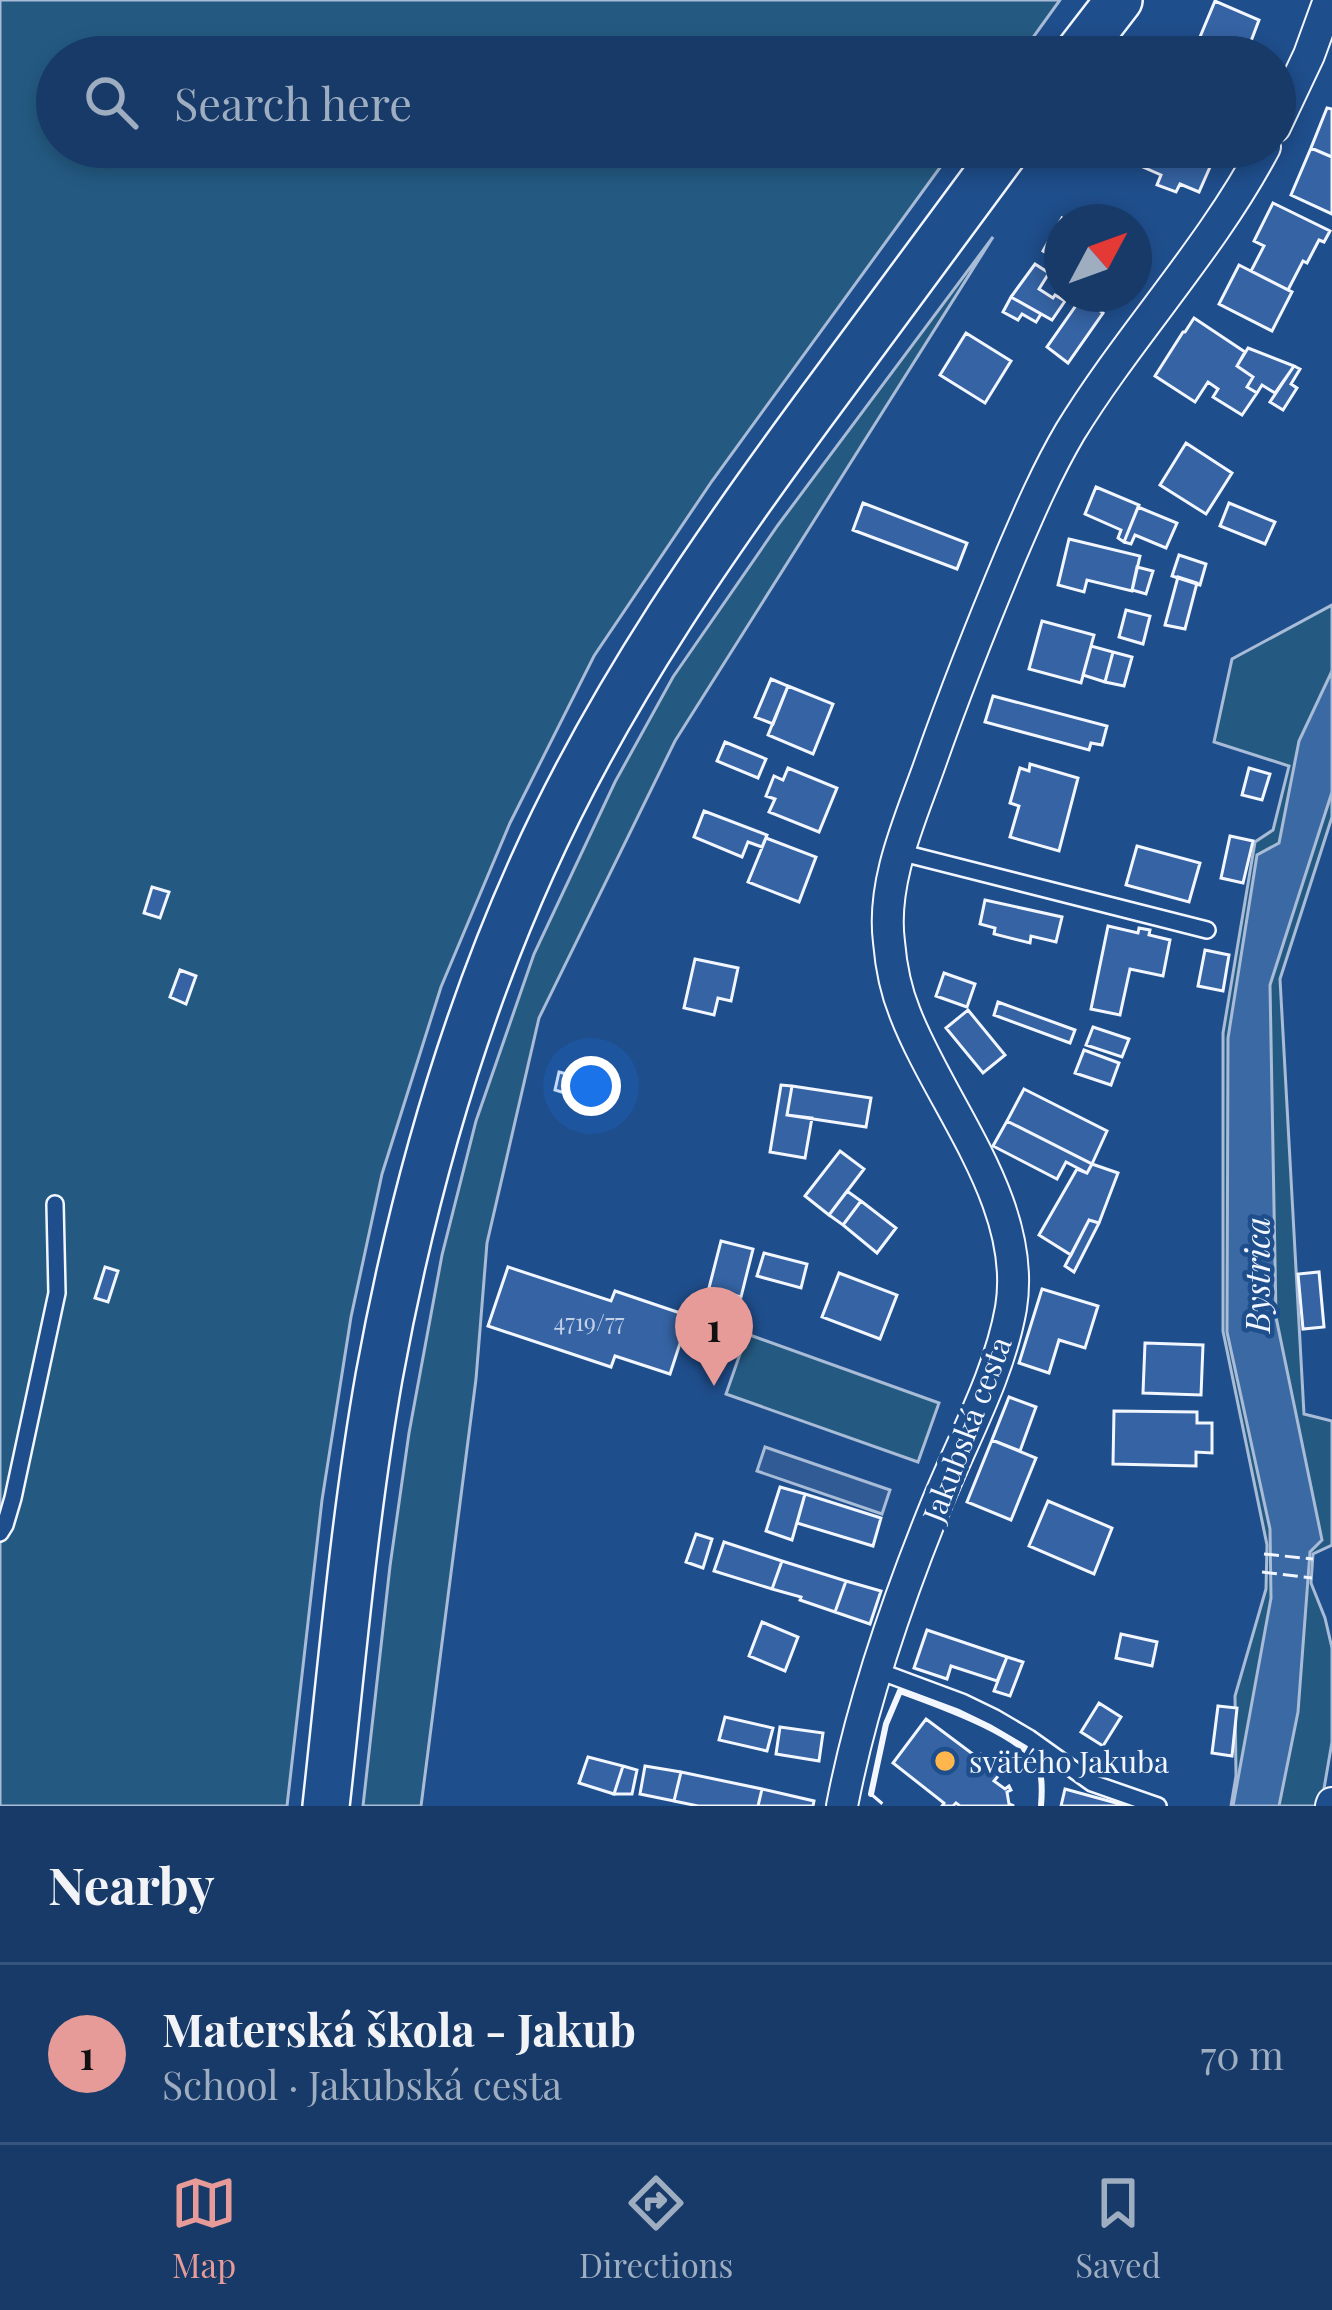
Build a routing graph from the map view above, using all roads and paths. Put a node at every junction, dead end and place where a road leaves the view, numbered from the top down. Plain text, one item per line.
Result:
1 (1119, 0) edge
2 (1329, 0) edge
3 (1091, 36) edge
4 (1296, 83) edge
5 (992, 168) edge
6 (1253, 168) edge
7 (899, 852) junction
8 (1207, 930) dead end
9 (55, 1204) dead end
10 (0, 1533) edge
11 (876, 1670) junction
12 (326, 1806) edge
13 (842, 1806) edge
14 (1158, 1806) edge

1 - 3 main road
2 - 4 street
5 - 12 main road
6 - 7 street, Jakubská cesta
7 - 8 lane
7 - 11 street, Jakubská cesta
9 - 10 lane
11 - 13 street, Jakubská cesta
11 - 14 lane

